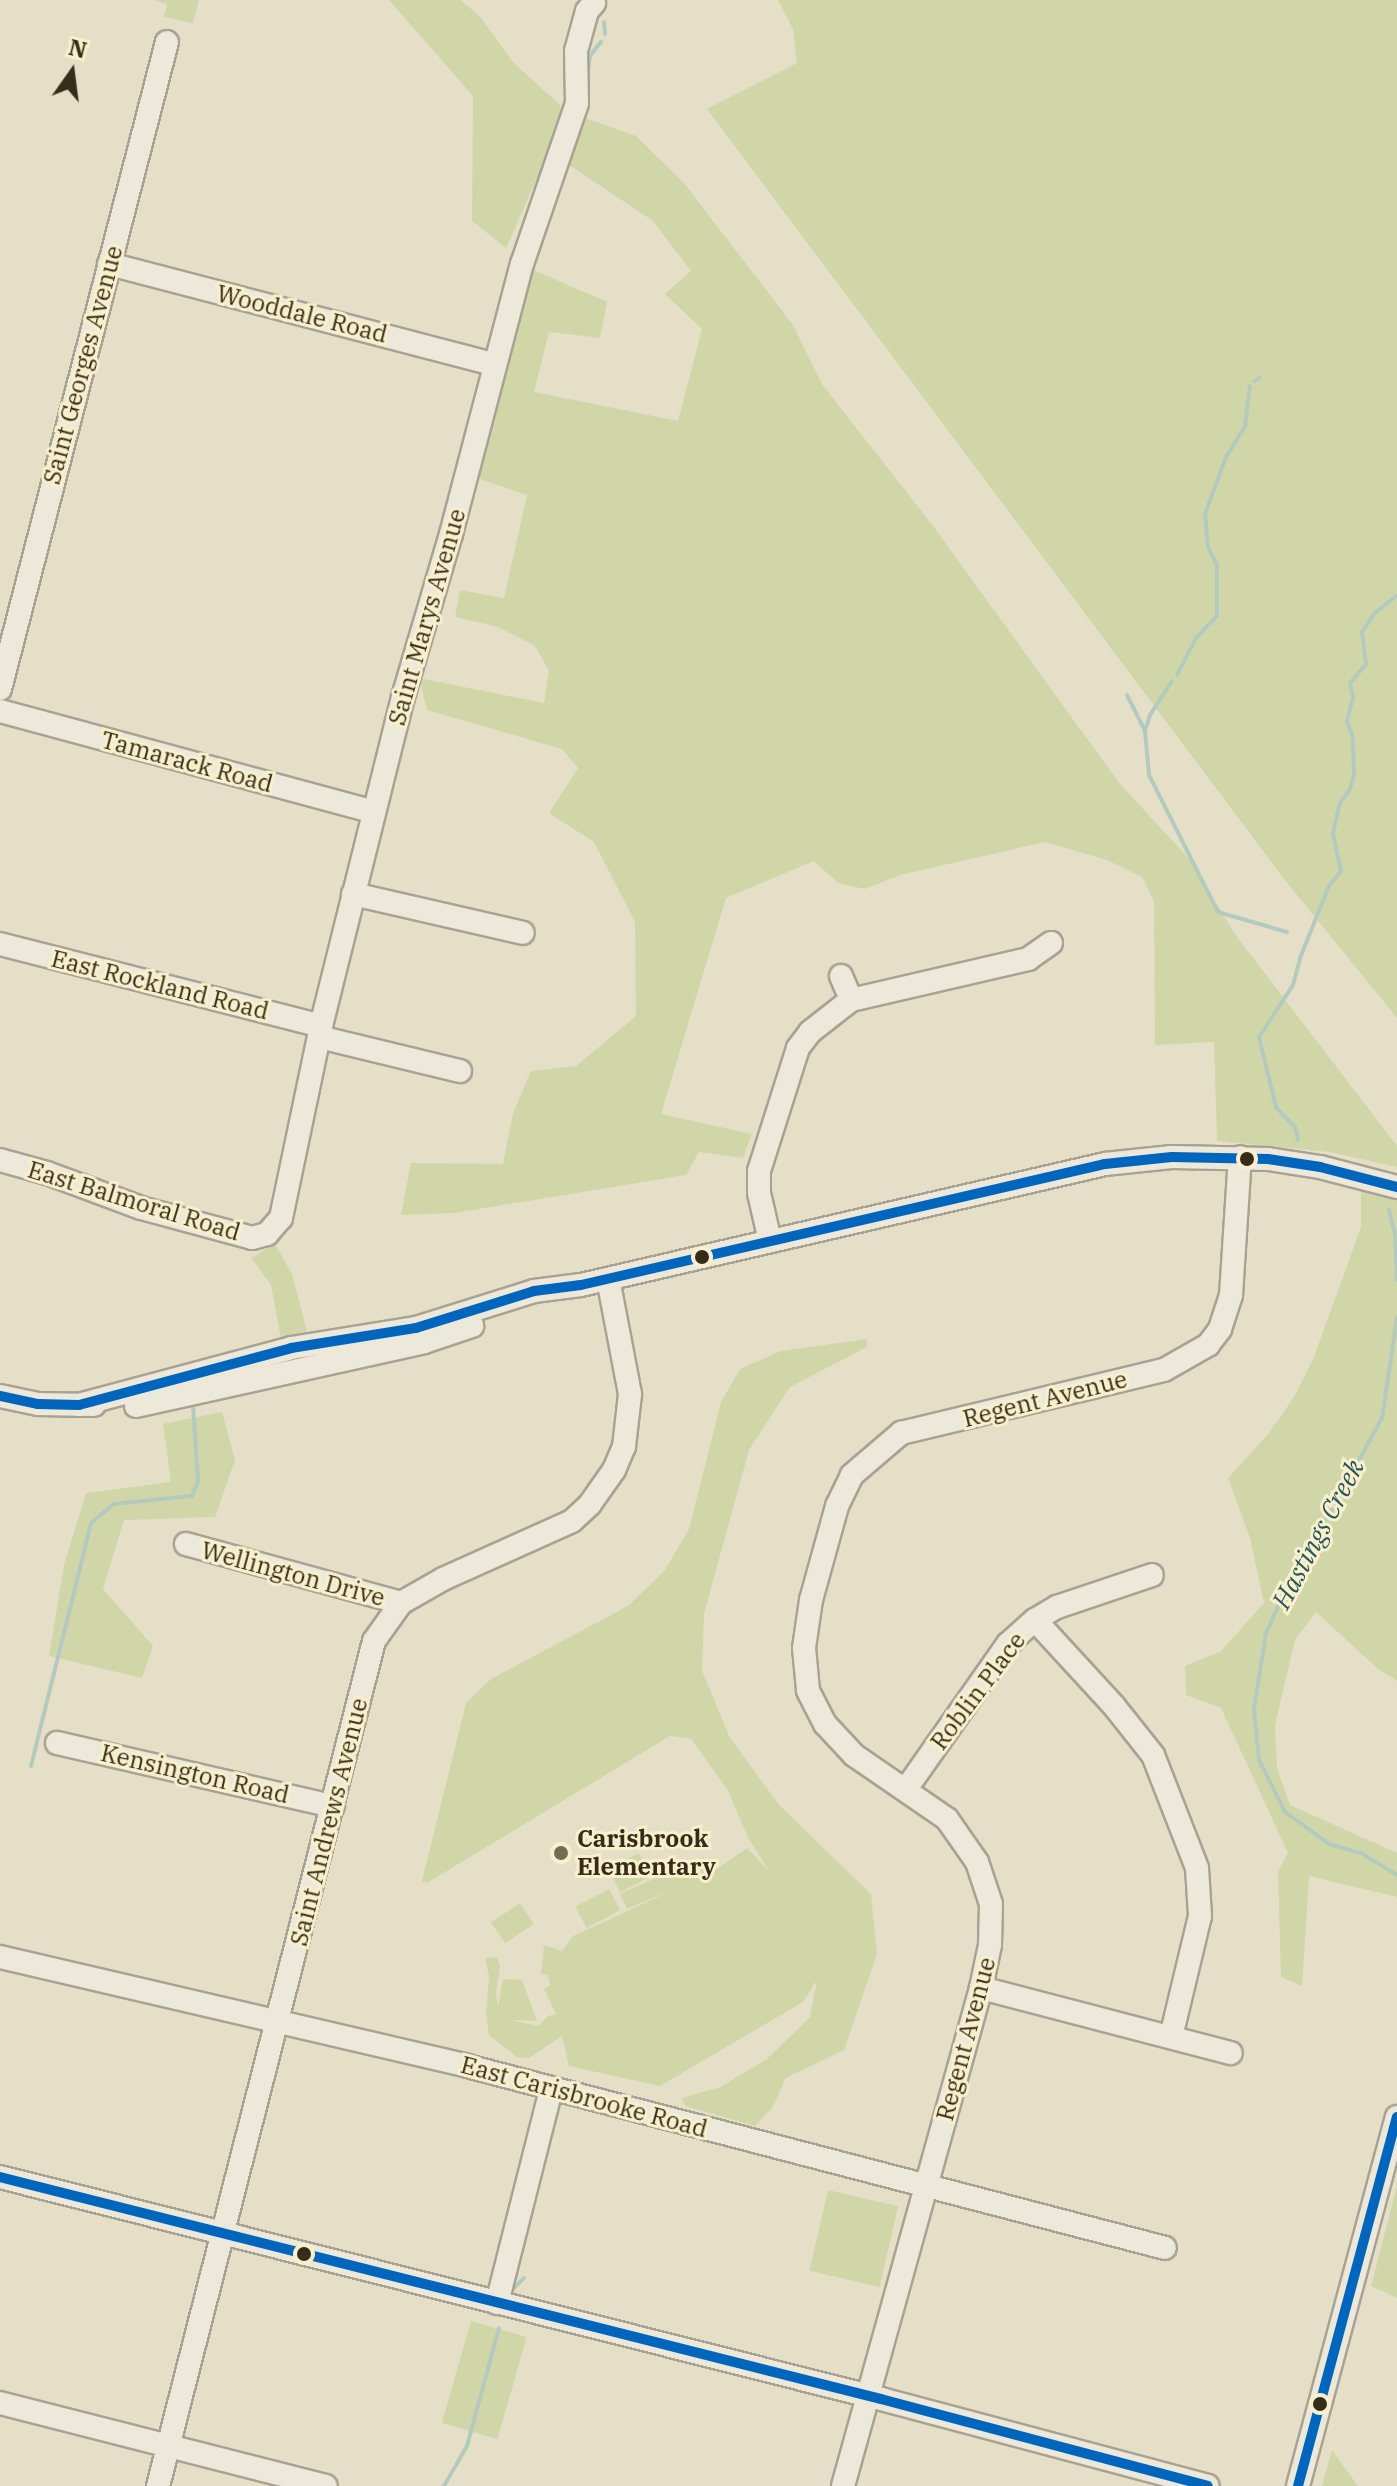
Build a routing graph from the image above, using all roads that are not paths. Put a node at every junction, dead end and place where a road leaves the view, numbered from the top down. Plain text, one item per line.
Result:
1 (594, 3) dead end
2 (167, 42) dead end
3 (109, 264) junction
4 (494, 364) junction
5 (0, 689) edge
6 (0, 711) edge
7 (374, 812) junction
8 (353, 894) junction
9 (523, 933) dead end
10 (1051, 943) dead end
11 (0, 944) edge
12 (841, 976) dead end
13 (851, 1000) junction
14 (320, 1032) junction
15 (460, 1071) dead end
16 (1240, 1157) junction
17 (0, 1160) edge
18 (1397, 1187) edge
19 (267, 1234) joint
20 (770, 1241) junction
21 (608, 1279) junction
22 (0, 1396) edge
23 (186, 1544) dead end
24 (1152, 1575) dead end
25 (401, 1603) junction
26 (1035, 1620) junction
27 (57, 1743) dead end
28 (906, 1789) junction
29 (333, 1806) junction
30 (0, 1957) edge
31 (981, 1988) junction
32 (279, 2022) junction
33 (1171, 2037) junction
34 (1231, 2053) dead end
35 (551, 2089) junction
36 (1397, 2117) edge
37 (0, 2177) edge
38 (926, 2186) junction
39 (224, 2232) junction
40 (1165, 2248) dead end
41 (497, 2303) junction
42 (869, 2396) junction
43 (0, 2403) edge
44 (168, 2446) junction
45 (158, 2486) edge
46 (326, 2486) edge
47 (843, 2486) edge
48 (1208, 2486) edge
49 (1298, 2486) edge

1 - 4 street, Saint Marys Avenue
2 - 3 street, Saint Georges Avenue
3 - 4 street, Wooddale Road
3 - 5 street, Saint Georges Avenue
4 - 7 street, Saint Marys Avenue
6 - 7 street, Tamarack Road
7 - 8 street, Saint Marys Avenue
8 - 9 street
8 - 14 street, Saint Marys Avenue
10 - 13 street
11 - 14 street, East Rockland Road
12 - 13 street
13 - 20 street
14 - 15 street, East Rockland Road
14 - 19 street, Saint Marys Avenue
16 - 18 street
16 - 20 street
16 - 28 street, Regent Avenue
17 - 19 street, East Balmoral Road
20 - 21 street
21 - 22 street
21 - 25 street, Saint Andrews Avenue
23 - 25 street, Wellington Drive
24 - 26 street, Roblin Place
25 - 29 street, Saint Andrews Avenue
26 - 28 street, Roblin Place
26 - 33 street
27 - 29 street, Kensington Road
28 - 31 street, Regent Avenue
29 - 32 street, Saint Andrews Avenue
30 - 32 street, East Carisbrooke Road
31 - 33 street
31 - 38 street, Regent Avenue
32 - 35 street, East Carisbrooke Road
32 - 39 street, Saint Andrews Avenue
33 - 34 street
35 - 38 street, East Carisbrooke Road
35 - 41 street
36 - 49 street
37 - 39 street
38 - 40 street, East Carisbrooke Road
38 - 42 street, Regent Avenue
39 - 41 street
39 - 44 street, Saint Andrews Avenue
41 - 42 street
42 - 47 street, Regent Avenue
42 - 48 street
43 - 44 street
44 - 45 street, Saint Andrews Avenue
44 - 46 street

